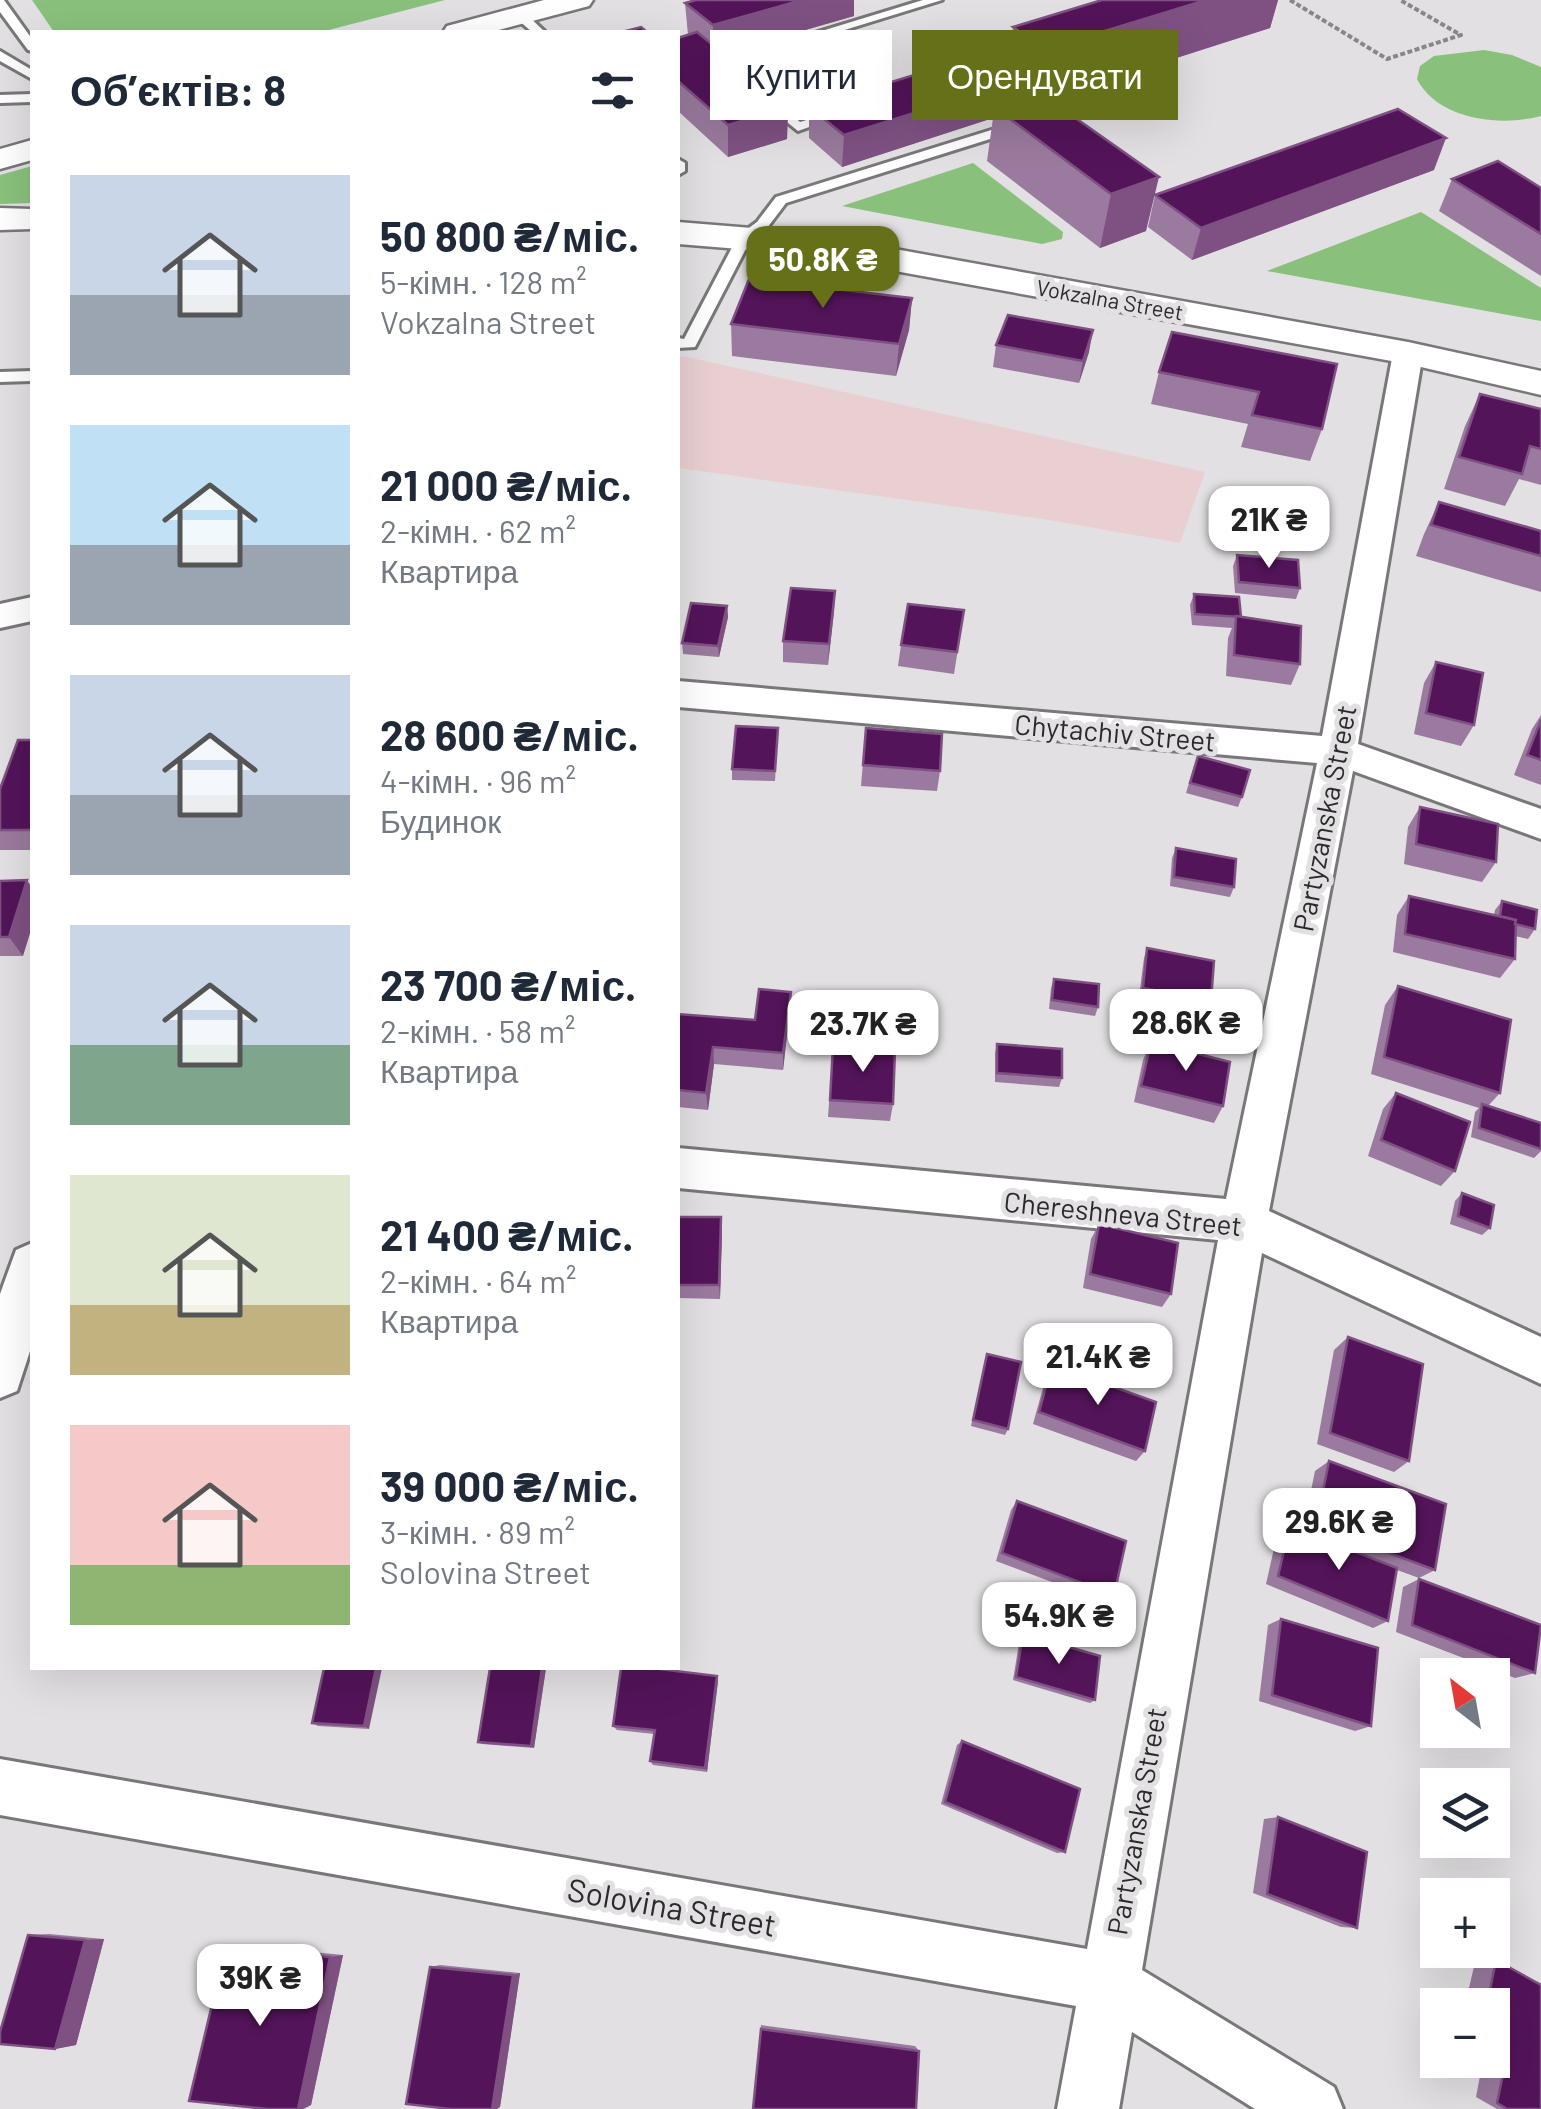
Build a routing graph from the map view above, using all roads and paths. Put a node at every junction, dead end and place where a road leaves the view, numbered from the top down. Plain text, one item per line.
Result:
1 (578, 0) edge
2 (936, 0) edge
3 (1290, 0) edge
4 (1400, 0) edge
5 (0, 3) edge
6 (529, 24) edge
7 (476, 30) edge
8 (834, 30) edge
9 (30, 44) edge
10 (0, 55) edge
11 (30, 74) edge
12 (30, 98) edge
13 (0, 100) edge
14 (790, 120) edge
15 (821, 120) edge
16 (1038, 136) edge
17 (30, 151) edge
18 (0, 160) edge
19 (0, 219) edge
20 (30, 219) edge
21 (680, 233) edge
22 (745, 236) junction
23 (680, 343) edge
24 (1408, 353) junction
25 (30, 376) edge
26 (0, 377) edge
27 (1541, 382) edge
28 (30, 609) edge
29 (0, 616) edge
30 (680, 694) edge
31 (1338, 751) junction
32 (1541, 824) edge
33 (680, 1168) edge
34 (1244, 1222) junction
35 (30, 1272) edge
36 (1541, 1361) edge
37 (0, 1374) edge
38 (0, 1788) edge
39 (1108, 1982) junction
40 (1088, 2109) edge
41 (1312, 2109) edge

1 - 6 street
2 - 8 lane
3 - 4 path
5 - 9 lane
6 - 7 street
10 - 11 lane
12 - 13 lane
14 - 15 lane
16 - 22 lane
17 - 18 street
19 - 20 street
21 - 22 street, Vokzalna Street
22 - 23 lane
22 - 24 street, Vokzalna Street
24 - 27 street, Vokzalna Street
24 - 31 street, Partyzanska Street
25 - 26 lane
28 - 29 street
30 - 31 street, Chytachiv Street
31 - 32 street, Chytachiv Street
31 - 34 street, Partyzanska Street
33 - 34 street, Chereshneva Street
34 - 36 street, Chereshneva Street
34 - 39 street, Partyzanska Street
35 - 37 street
38 - 39 street, Solovina Street
39 - 40 street, Partyzanska Street
39 - 41 street, Solovina Street

